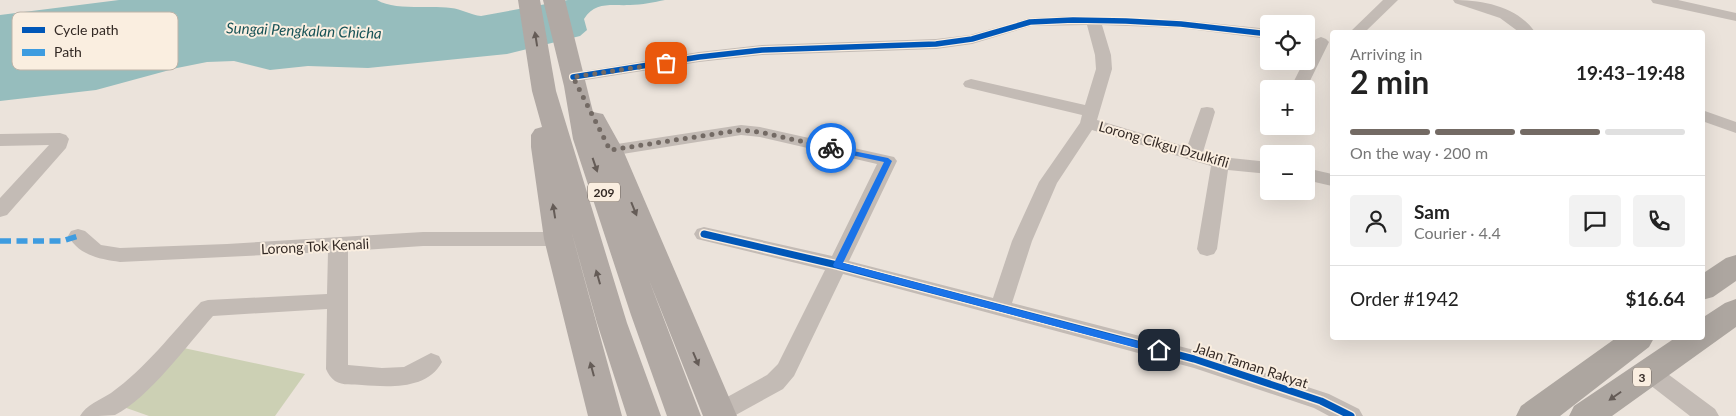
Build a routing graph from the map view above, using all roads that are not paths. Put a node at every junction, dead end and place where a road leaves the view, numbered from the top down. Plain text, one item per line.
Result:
1 (529, 0) edge
2 (554, 0) edge
3 (1391, 0) edge
4 (1460, 0) edge
5 (1658, 0) edge
6 (1736, 17) edge
7 (1093, 20) junction
8 (1359, 30) edge
9 (1525, 30) edge
10 (1260, 33) edge
11 (1320, 42) edge
12 (573, 77) junction
13 (1302, 80) edge
14 (543, 84) junction
15 (971, 84) dead end
16 (1206, 112) dead end
17 (1705, 115) edge
18 (1090, 118) junction
19 (1736, 128) edge
20 (0, 140) edge
21 (610, 150) junction
22 (1193, 154) junction
23 (1220, 163) junction
24 (1260, 167) edge
25 (1315, 176) edge
26 (1330, 180) edge
27 (0, 210) edge
28 (704, 234) dead end
29 (78, 236) dead end
30 (558, 239) junction
31 (338, 245) junction
32 (1207, 249) dead end
33 (837, 265) junction
34 (1736, 266) edge
35 (1705, 288) edge
36 (1705, 290) edge
37 (1736, 296) edge
38 (337, 300) junction
39 (1000, 309) junction
40 (1736, 311) edge
41 (1705, 332) edge
42 (1635, 340) edge
43 (1695, 340) edge
44 (431, 362) dead end
45 (1649, 372) junction
46 (720, 414) edge
47 (87, 416) edge
48 (605, 416) edge
49 (644, 416) edge
50 (684, 416) edge
51 (1351, 416) edge
52 (1533, 416) edge
53 (1586, 416) edge
54 (1707, 416) edge

14 -> 1 main road, 209
2 - 12 main road, 209
3 - 8 street
4 - 9 street
5 - 6 street
7 - 10 street
7 - 12 street
7 - 18 street
11 - 13 street
12 - 21 main road
12 -> 50 main road, 209
30 -> 14 main road
49 -> 14 main road, 209
15 - 18 street, Lorong Cikgu Dzulkifli
16 - 22 street
17 - 19 street
18 - 22 street, Lorong Cikgu Dzulkifli
18 - 39 street
20 - 27 street
21 - 33 street
21 -> 46 main road
22 - 23 street, Lorong Cikgu Dzulkifli
23 - 24 street, Lorong Cikgu Dzulkifli
23 - 32 street
25 - 26 street
28 - 33 street, Jalan Taman Rakyat
29 - 31 street, Lorong Tok Kenali
30 - 31 street, Lorong Tok Kenali
48 -> 30 main road
31 - 38 street
33 - 39 street, Jalan Taman Rakyat
33 - 46 street
34 - 35 highway
36 - 37 highway
38 - 44 street
38 - 47 street
39 - 51 street, Jalan Taman Rakyat
40 - 41 highway
42 - 52 highway
43 - 45 highway, 3
45 -> 53 highway, 3
45 - 54 street

